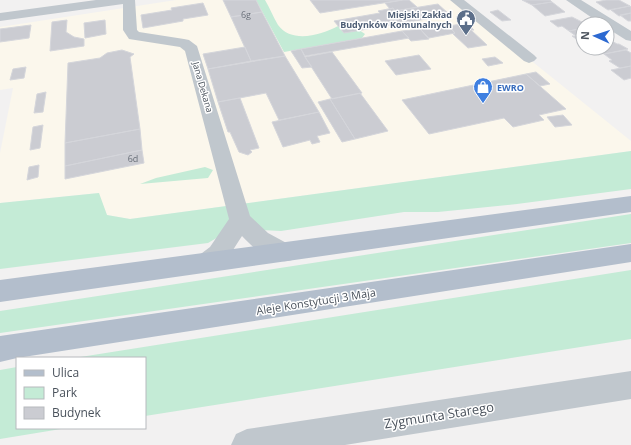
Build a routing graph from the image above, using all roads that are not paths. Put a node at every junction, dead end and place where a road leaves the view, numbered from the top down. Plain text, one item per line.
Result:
1 (124, 0) edge
2 (129, 0) edge
3 (456, 0) edge
4 (572, 0) edge
5 (0, 17) edge
6 (631, 37) edge
7 (529, 58) dead end
8 (631, 204) edge
9 (240, 220) junction
10 (284, 253) junction
11 (631, 253) edge
12 (206, 263) junction
13 (0, 291) edge
14 (0, 349) edge
15 (631, 385) edge
16 (348, 437) edge
17 (247, 445) edge

1 - 5 street
2 - 9 street, Jana Dekana
3 - 7 street
4 - 6 street
8 - 10 main road
9 - 10 street, Jana Dekana
9 - 12 street
10 - 12 main road
11 - 14 main road, Aleje Konstytucji 3 Maja
12 - 13 main road
15 - 16 street, Zygmunta Starego
16 - 17 street, Zygmunta Starego

